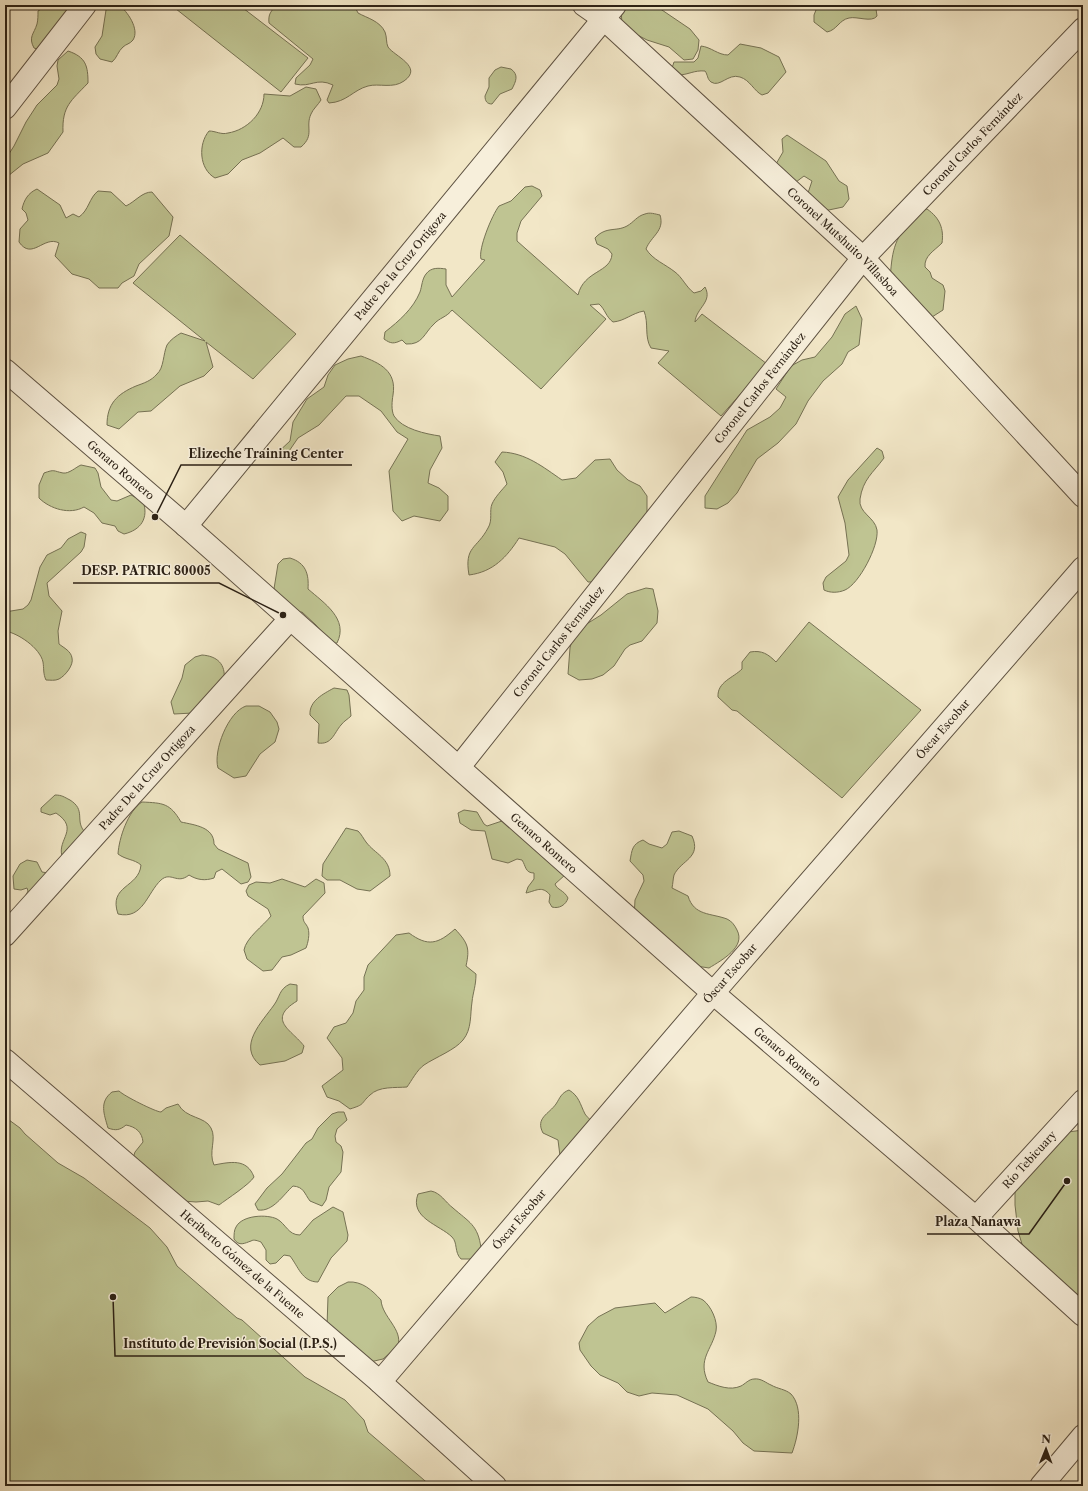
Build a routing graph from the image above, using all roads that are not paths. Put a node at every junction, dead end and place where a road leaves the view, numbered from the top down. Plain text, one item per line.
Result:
1 (85, 5) edge
2 (584, 5) edge
3 (609, 12) edge
4 (1083, 29) edge
5 (5, 108) edge
6 (863, 258) junction
7 (5, 370) edge
8 (1083, 496) edge
9 (186, 526) junction
10 (1083, 568) edge
11 (290, 619) junction
12 (459, 766) junction
13 (5, 935) edge
14 (713, 993) junction
15 (5, 1060) edge
16 (1083, 1101) edge
17 (976, 1218) junction
18 (1083, 1315) edge
19 (380, 1382) junction
20 (1083, 1436) edge
21 (495, 1486) edge
22 (1042, 1486) edge

1 - 5 street
2 - 3 street, Coronel Mutshuito Villasboa
3 - 6 street, Coronel Mutshuito Villasboa
3 - 9 street, Padre De la Cruz Ortigoza
4 - 6 street, Coronel Carlos Fernández
6 - 8 street, Coronel Mutshuito Villasboa
6 - 12 street, Coronel Carlos Fernández
7 - 9 street, Genaro Romero
9 - 11 street, Genaro Romero
10 - 14 street, Óscar Escobar
11 - 12 street, Genaro Romero
11 - 13 street, Padre De la Cruz Ortigoza
12 - 14 street, Genaro Romero
14 - 17 street, Genaro Romero
14 - 19 street, Óscar Escobar
15 - 19 street, Heriberto Gómez de la Fuente
16 - 17 street, Río Tebicuary
17 - 18 street, Genaro Romero
19 - 21 street, Heriberto Gómez de la Fuente
20 - 22 street

